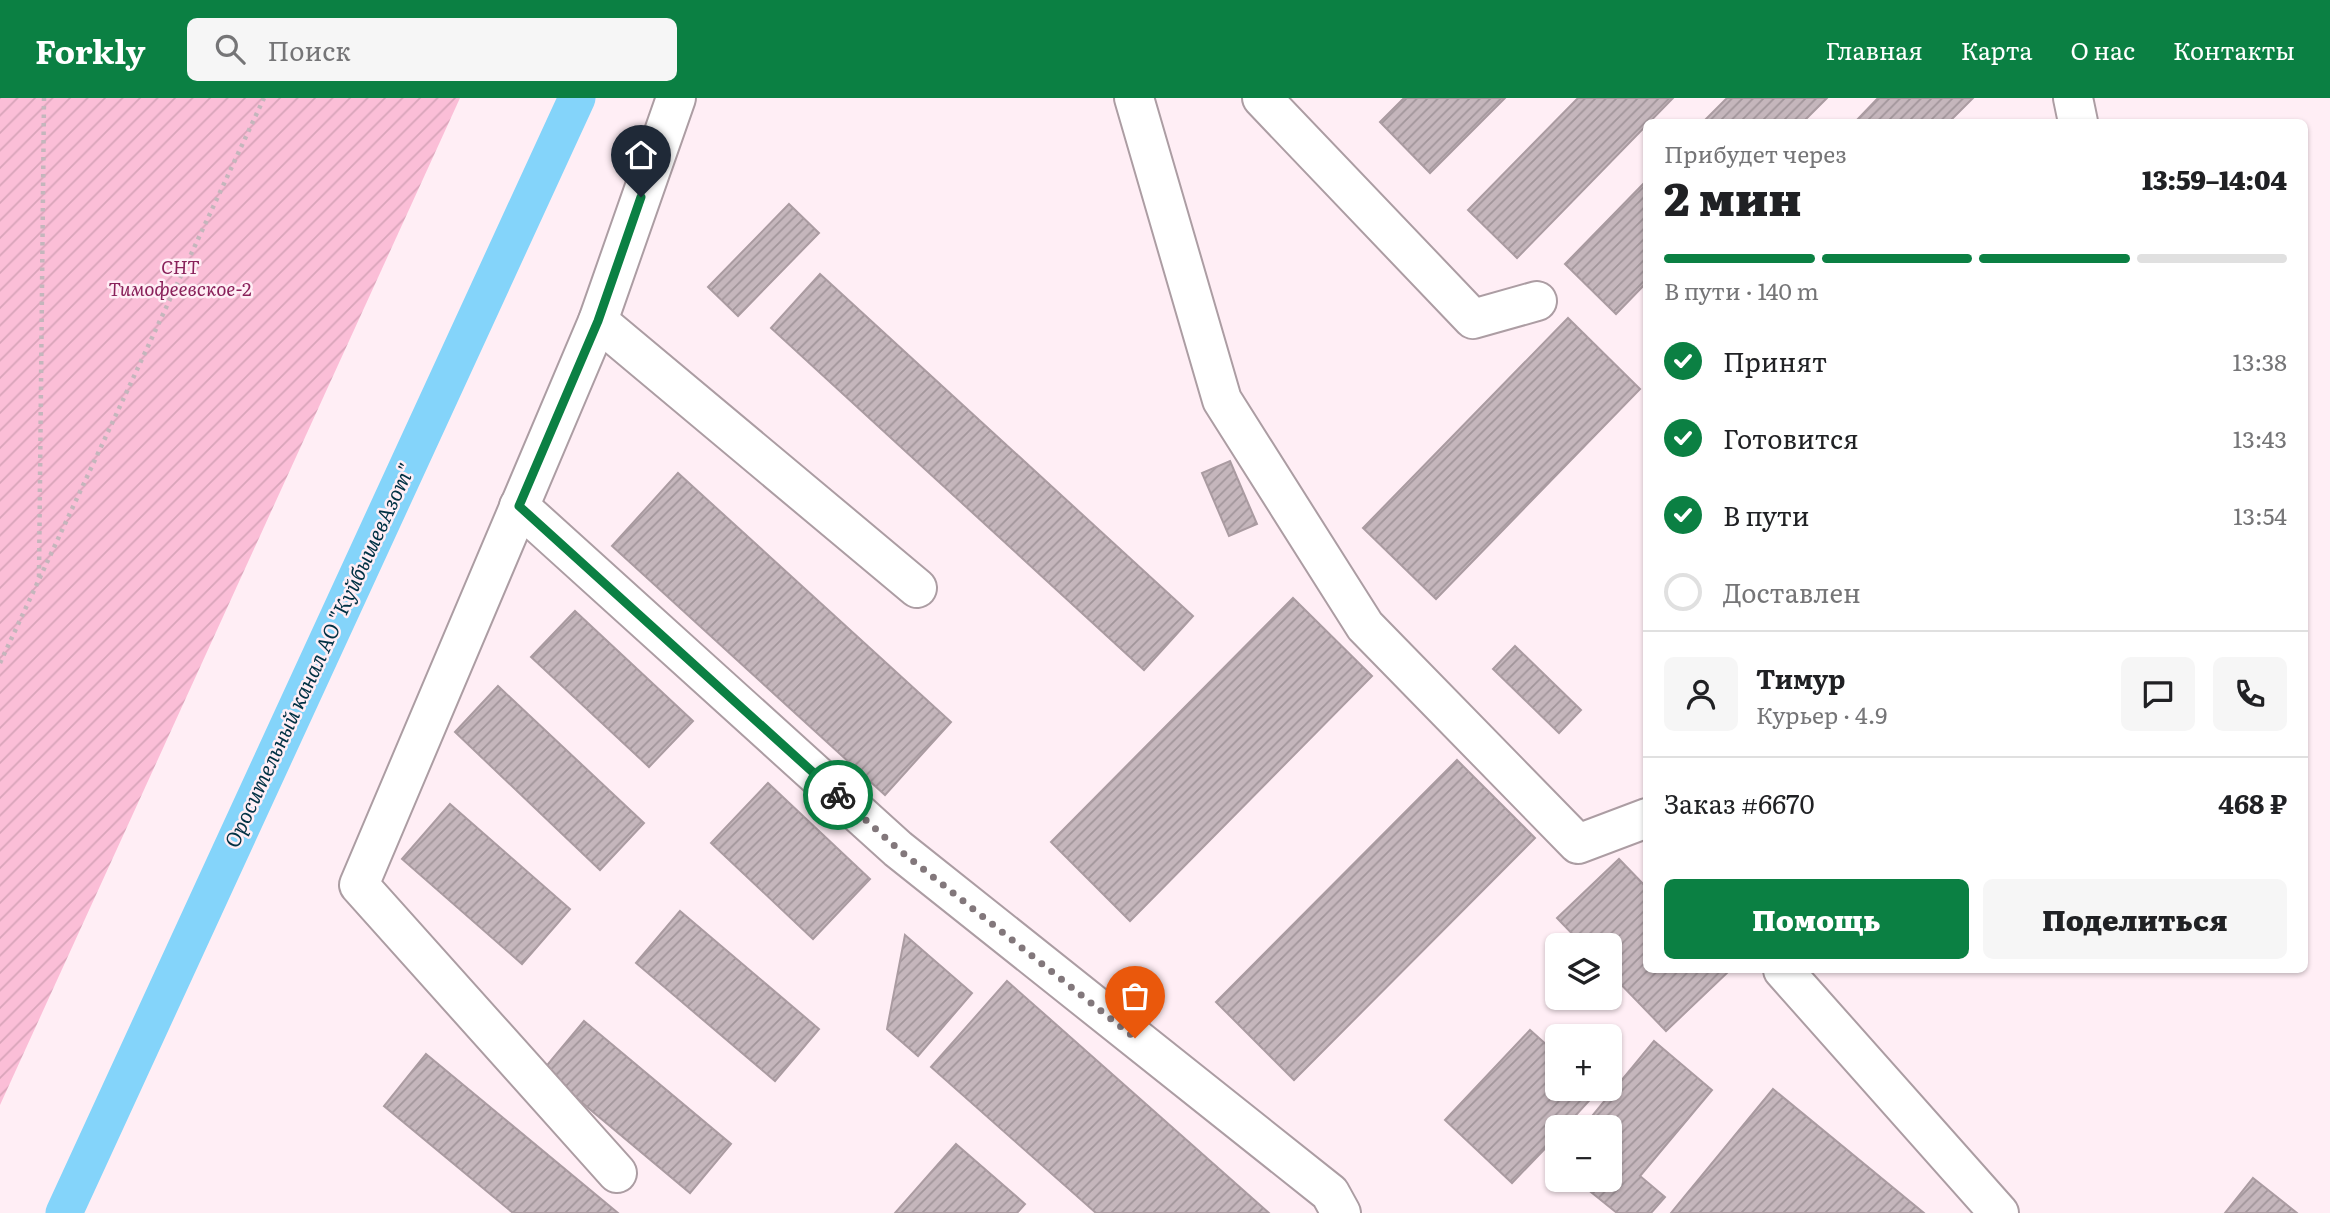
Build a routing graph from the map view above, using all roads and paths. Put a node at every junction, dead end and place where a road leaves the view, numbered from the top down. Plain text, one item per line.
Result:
1 (44, 98) edge
2 (264, 98) edge
3 (676, 98) edge
4 (1134, 98) edge
5 (1262, 98) edge
6 (2073, 98) edge
7 (2077, 119) edge
8 (1537, 301) dead end
9 (598, 321) junction
10 (519, 506) junction
11 (39, 580) junction
12 (917, 588) dead end
13 (0, 663) edge
14 (1643, 820) edge
15 (1786, 973) edge
16 (617, 1173) dead end
17 (1341, 1213) edge
18 (1999, 1213) edge

1 - 11 path
2 - 11 path
3 - 9 lane
4 - 14 lane
5 - 8 lane
6 - 7 lane
9 - 10 lane
9 - 12 lane
10 - 16 lane
10 - 17 lane
11 - 13 path
15 - 18 lane

